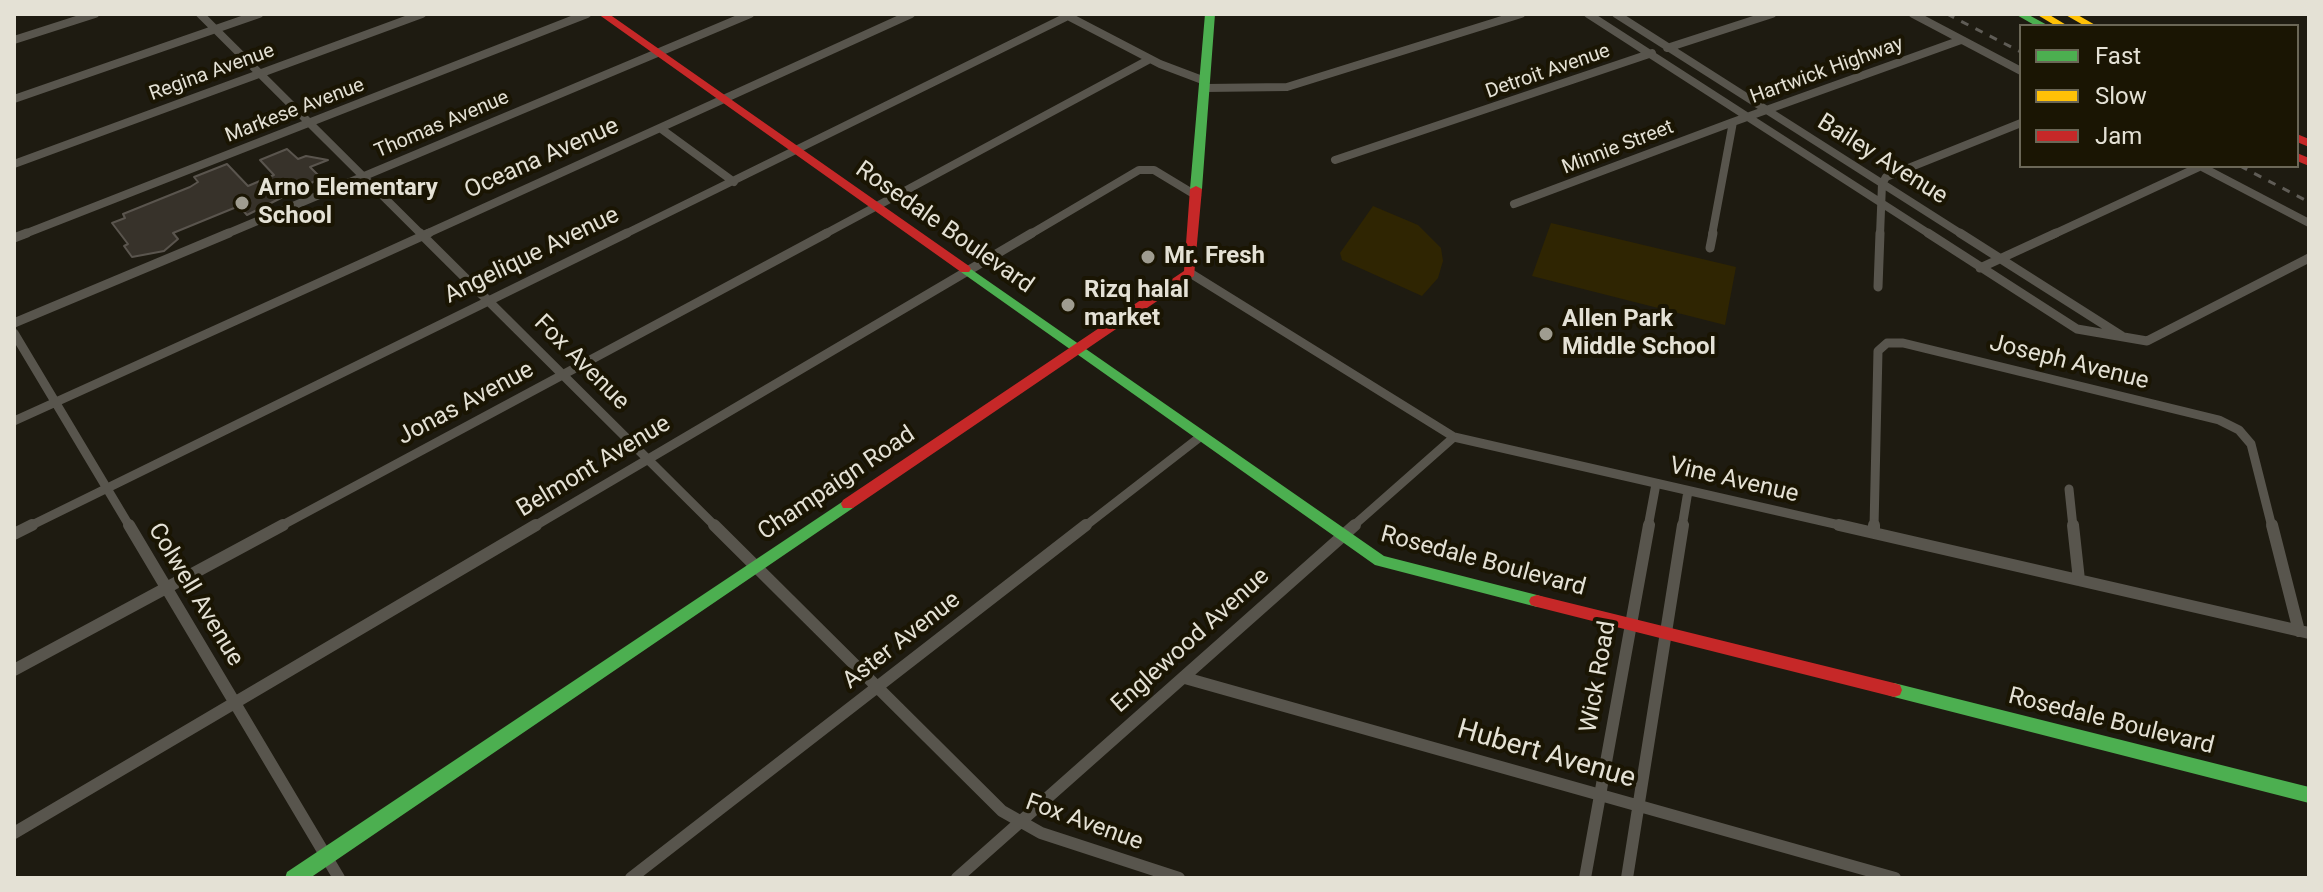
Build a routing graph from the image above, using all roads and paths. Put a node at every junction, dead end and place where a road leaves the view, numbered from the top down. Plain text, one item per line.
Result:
1 (95, 14) edge
2 (200, 14) edge
3 (259, 14) edge
4 (422, 14) edge
5 (587, 14) edge
6 (603, 14) edge
7 (750, 14) edge
8 (911, 14) edge
9 (1210, 14) edge
10 (1521, 14) edge
11 (1588, 14) edge
12 (1616, 14) edge
13 (1772, 14) edge
14 (1913, 14) edge
15 (2020, 14) edge
16 (2041, 14) edge
17 (2069, 14) edge
18 (1066, 15) edge
19 (2040, 24) edge
20 (2059, 24) edge
21 (2088, 24) edge
22 (216, 29) junction
23 (14, 40) edge
24 (1961, 40) junction
25 (1669, 48) junction
26 (658, 52) junction
27 (1650, 54) junction
28 (1150, 59) junction
29 (2019, 70) edge
30 (259, 72) junction
31 (1206, 84) junction
32 (14, 99) edge
33 (724, 99) junction
34 (1769, 111) junction
35 (1748, 117) junction
36 (311, 122) junction
37 (1733, 122) junction
38 (2019, 124) edge
39 (660, 128) junction
40 (796, 151) junction
41 (1335, 160) dead end
42 (14, 164) edge
43 (2196, 168) edge
44 (2204, 168) edge
45 (365, 175) junction
46 (734, 182) junction
47 (1882, 184) junction
48 (1197, 196) junction
49 (1514, 204) dead end
50 (1882, 206) junction
51 (877, 208) junction
52 (2309, 223) edge
53 (424, 234) junction
54 (14, 238) edge
55 (1710, 248) dead end
56 (2000, 258) junction
57 (2309, 258) edge
58 (1980, 268) junction
59 (966, 271) junction
60 (1190, 273) junction
61 (1878, 287) dead end
62 (489, 299) junction
63 (14, 323) edge
64 (14, 333) edge
65 (2127, 339) junction
66 (1075, 348) junction
67 (564, 374) junction
68 (56, 401) junction
69 (14, 421) edge
70 (1200, 437) junction
71 (1454, 437) junction
72 (648, 458) junction
73 (1656, 484) junction
74 (106, 489) junction
75 (2069, 489) dead end
76 (1688, 491) junction
77 (1874, 533) junction
78 (14, 534) edge
79 (1340, 536) junction
80 (757, 566) junction
81 (2079, 580) junction
82 (166, 589) junction
83 (1631, 624) junction
84 (1665, 632) junction
85 (2304, 632) edge
86 (14, 670) edge
87 (1185, 678) junction
88 (878, 688) junction
89 (234, 703) junction
90 (1601, 795) junction
91 (2309, 795) edge
92 (1639, 806) junction
93 (1018, 823) junction
94 (14, 833) edge
95 (326, 856) junction
96 (294, 878) edge
97 (339, 878) edge
98 (631, 878) edge
99 (957, 878) edge
100 (1179, 878) edge
101 (1585, 878) edge
102 (1627, 878) edge
103 (1895, 878) edge

1 - 23 street
2 - 22 street, Fox Avenue
3 - 22 street
4 - 30 street, Regina Avenue
5 - 36 street, Markese Avenue
6 - 26 main road, Rosedale Boulevard
7 - 26 street, Thomas Avenue
8 - 33 street, Oceana Avenue
9 - 31 main road
10 - 31 street
11 - 27 street, Bailey Avenue
12 - 25 street, Bailey Avenue
13 - 25 street, Detroit Avenue
14 - 24 street
15 - 19 main road
16 - 20 main road
17 - 21 main road
18 - 28 street
18 - 40 street, Angelique Avenue
22 - 30 street, Fox Avenue
22 - 32 street
24 - 29 street
24 - 34 street, Hartwick Highway
25 - 27 street, Detroit Avenue
25 - 34 street, Bailey Avenue
26 - 33 main road, Rosedale Boulevard
26 - 45 street, Thomas Avenue
27 - 35 street, Bailey Avenue
27 - 41 street, Detroit Avenue
28 - 31 street
28 - 51 street, Jonas Avenue
30 - 36 street, Fox Avenue
30 - 42 street, Regina Avenue
31 - 48 main road
33 - 39 street, Oceana Avenue
33 - 40 main road, Rosedale Boulevard
34 - 35 street, Hartwick Highway
34 - 47 street, Bailey Avenue
35 - 37 street, Hartwick Highway
35 - 50 street, Bailey Avenue
36 - 45 street, Fox Avenue
36 - 54 street, Markese Avenue
37 - 49 street, Minnie Street
37 - 55 street, Hartwick Highway
38 - 47 street
39 - 46 street
39 - 53 street, Oceana Avenue
40 - 46 street, Angelique Avenue
40 - 51 main road, Rosedale Boulevard
43 - 56 street
44 - 52 street
45 - 53 street, Fox Avenue
45 - 63 street, Thomas Avenue
46 - 62 street, Angelique Avenue
47 - 50 street
47 - 56 street, Bailey Avenue
48 - 59 street, Belmont Avenue
48 - 60 main road
50 - 58 street, Bailey Avenue
50 - 61 street
51 - 59 main road, Rosedale Boulevard
51 - 67 street, Jonas Avenue
53 - 62 street, Fox Avenue
53 - 68 street, Oceana Avenue
56 - 58 street
56 - 65 street, Bailey Avenue
57 - 65 street
58 - 65 street, Bailey Avenue
59 - 66 main road, Rosedale Boulevard
59 - 72 street, Belmont Avenue
60 - 66 main road, Champaign Road
60 - 71 street, Vine Avenue
62 - 67 street, Fox Avenue
62 - 74 street, Angelique Avenue
64 - 68 street, Colwell Avenue
66 - 70 main road, Rosedale Boulevard
66 - 80 main road, Champaign Road
67 - 72 street, Fox Avenue
67 - 82 street, Jonas Avenue
68 - 69 street, Oceana Avenue
68 - 74 street, Colwell Avenue
70 - 79 main road, Rosedale Boulevard
70 - 88 street, Aster Avenue
71 - 73 street, Vine Avenue
71 - 79 street, Englewood Avenue
72 - 80 street, Fox Avenue
72 - 89 street, Belmont Avenue
73 - 76 street, Vine Avenue
73 - 83 street, Wick Road
74 - 78 street, Angelique Avenue
74 - 82 street, Colwell Avenue
75 - 81 street
76 - 77 street, Vine Avenue
76 - 84 street
77 - 81 street, Vine Avenue
77 - 85 street, Joseph Avenue
79 - 83 main road, Rosedale Boulevard
79 - 87 street, Englewood Avenue
80 - 88 street, Fox Avenue
80 - 95 main road, Champaign Road
81 - 85 street, Vine Avenue
82 - 86 street, Jonas Avenue
82 - 89 street, Colwell Avenue
83 - 84 main road, Rosedale Boulevard
83 - 90 street, Wick Road
84 - 91 main road, Rosedale Boulevard
84 - 92 street
87 - 90 street, Hubert Avenue
87 - 93 street, Englewood Avenue
88 - 93 street, Fox Avenue
88 - 98 street, Aster Avenue
89 - 94 street, Belmont Avenue
89 - 95 street, Colwell Avenue
90 - 92 street, Hubert Avenue
90 - 101 street, Wick Road
92 - 102 street
92 - 103 street, Hubert Avenue
93 - 99 street, Englewood Avenue
93 - 100 street, Fox Avenue
95 - 96 main road, Champaign Road
95 - 97 street, Colwell Avenue

